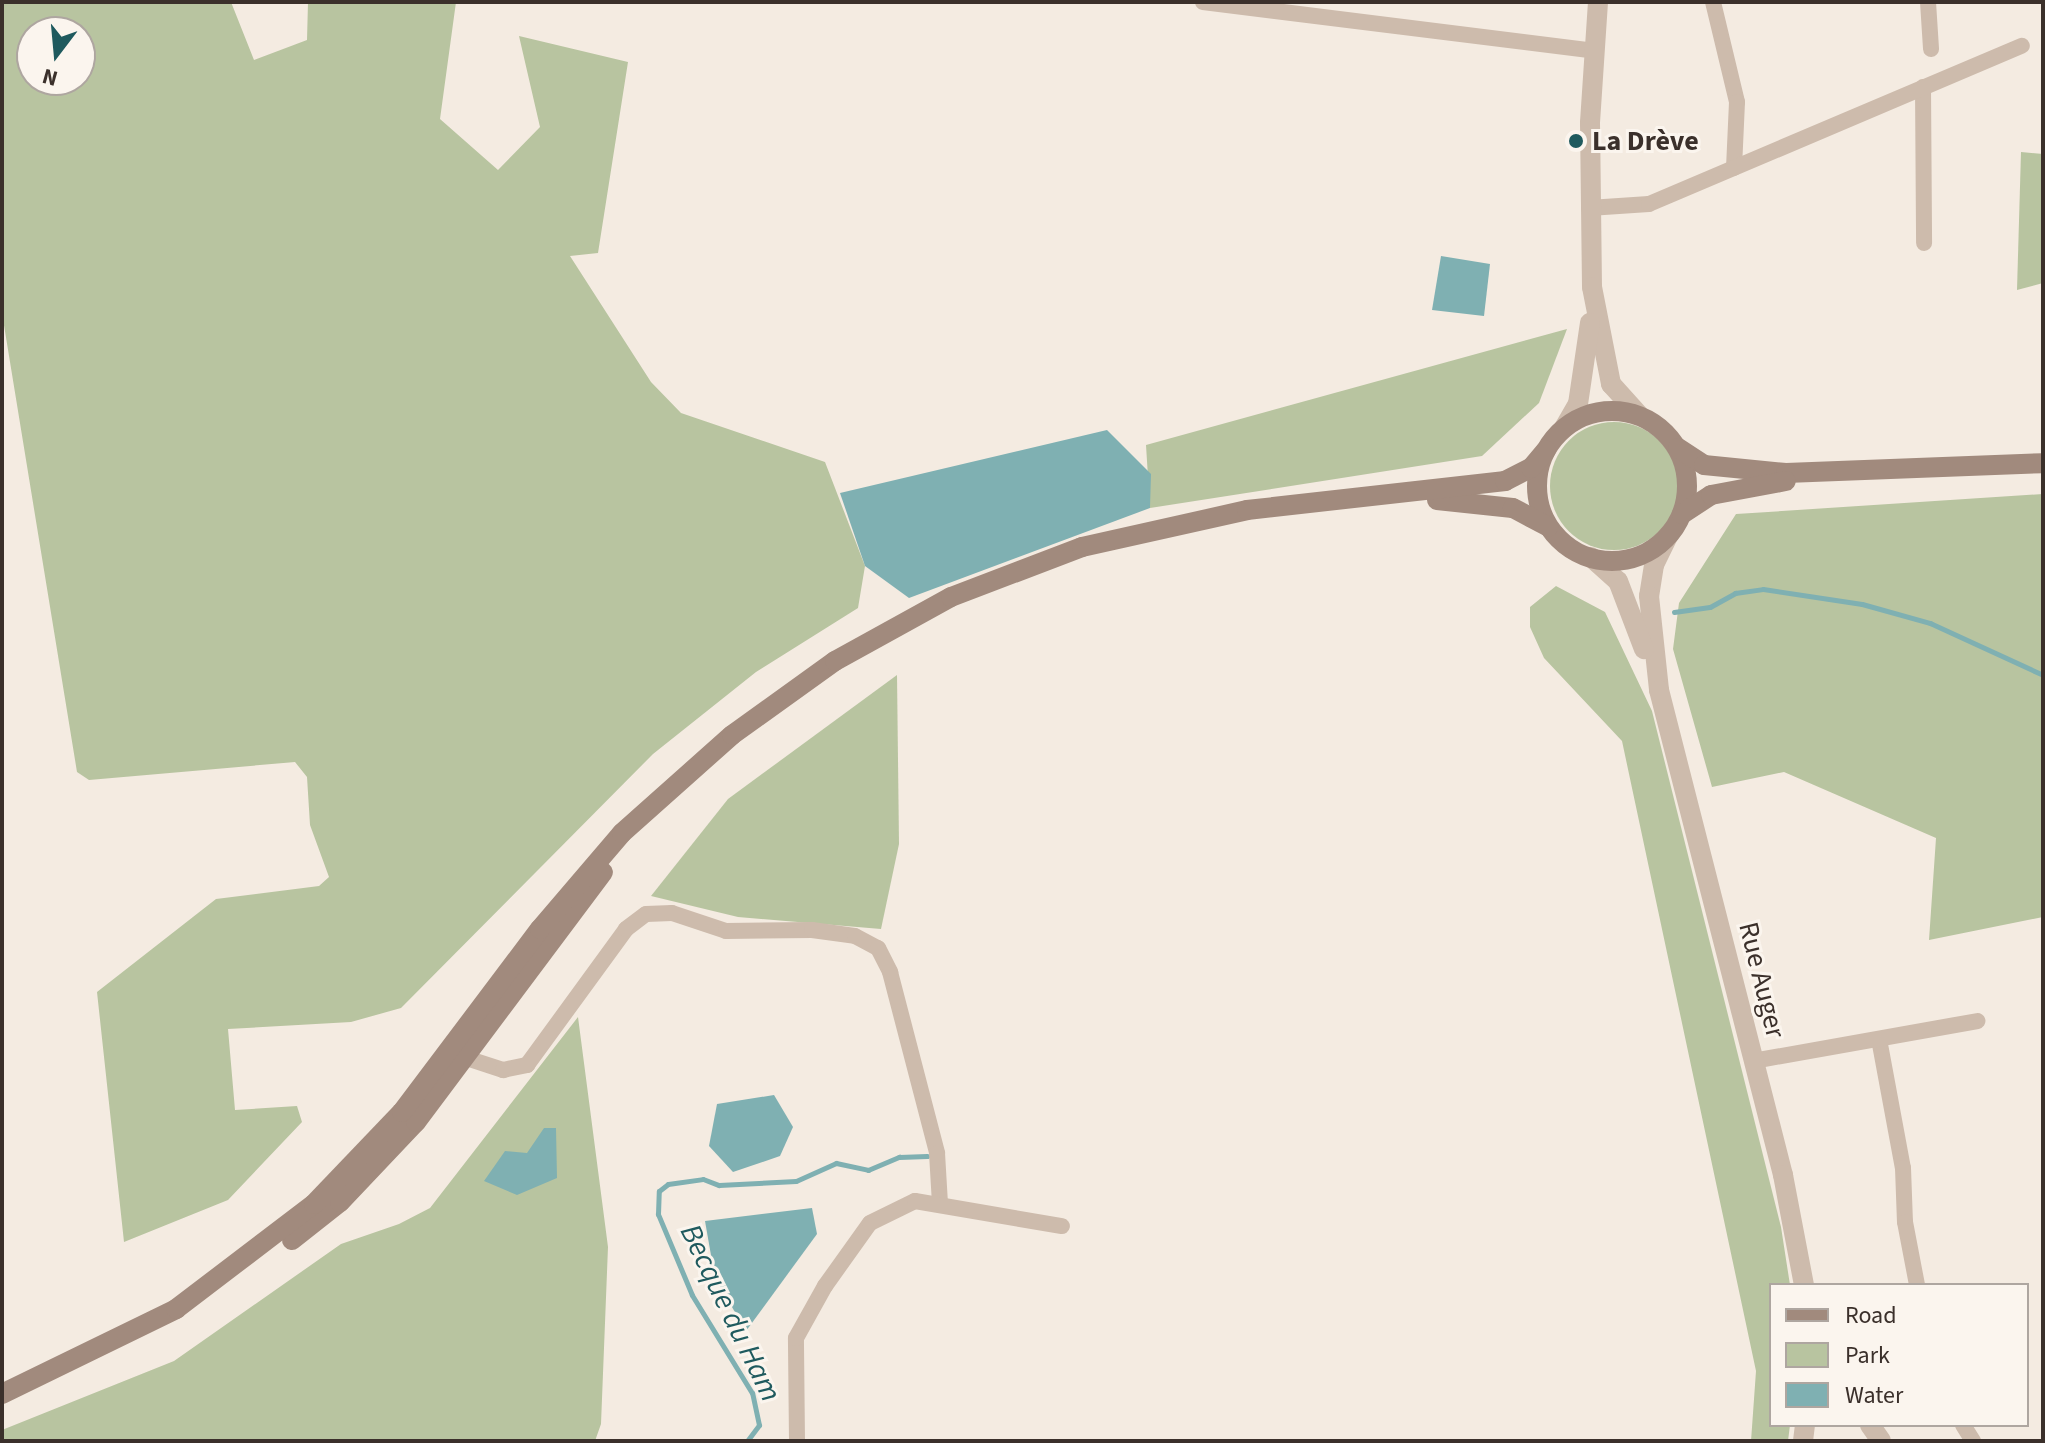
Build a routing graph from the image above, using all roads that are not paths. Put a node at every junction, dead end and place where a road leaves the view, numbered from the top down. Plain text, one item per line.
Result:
1 (1203, 2) edge
2 (1598, 2) edge
3 (1713, 2) edge
4 (1928, 2) edge
5 (2022, 46) dead end
6 (1931, 49) dead end
7 (1595, 51) junction
8 (1923, 87) junction
9 (1734, 168) junction
10 (1589, 208) junction
11 (1924, 243) dead end
12 (1592, 287) junction
13 (1639, 415) junction
14 (1564, 428) junction
15 (1678, 448) junction
16 (1546, 450) junction
17 (2043, 463) edge
18 (1834, 474) junction
19 (1365, 499) junction
20 (1682, 515) junction
21 (1552, 531) junction
22 (1668, 536) junction
23 (1591, 557) junction
24 (1659, 690) junction
25 (1977, 1021) dead end
26 (1879, 1039) junction
27 (457, 1056) junction
28 (1753, 1061) junction
29 (940, 1203) junction
30 (1062, 1226) dead end
31 (1804, 1283) edge
32 (1917, 1283) edge
33 (2, 1394) edge
34 (797, 1441) edge

1 - 7 street
2 - 7 street
3 - 9 street
4 - 6 street
5 - 8 street
7 - 10 street
8 - 9 street
8 - 11 street
9 - 10 street
10 - 12 street
12 - 13 street
12 - 14 street
13 - 14 main road
13 - 15 main road
14 - 16 main road
15 - 18 main road
15 - 20 main road
16 - 19 main road
16 - 21 main road
17 - 18 main road
18 - 20 main road
19 - 21 main road
19 - 27 main road
20 - 22 main road
21 - 23 main road
22 - 23 main road
22 - 24 street, Rue Auger
23 - 24 street, Rue Auger
24 - 28 street, Rue Auger
25 - 26 street
26 - 28 street
26 - 32 street
27 - 29 street
27 - 33 main road
28 - 31 street, Rue Auger
29 - 30 street
29 - 34 street

